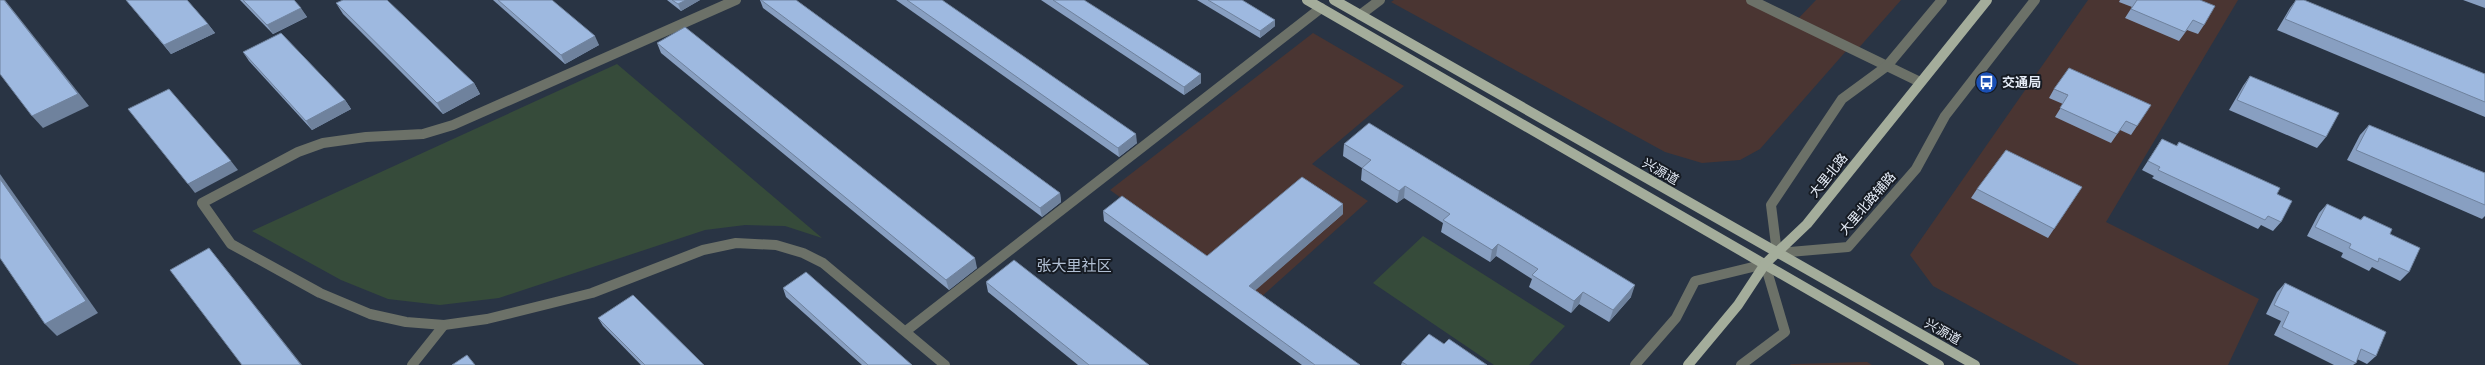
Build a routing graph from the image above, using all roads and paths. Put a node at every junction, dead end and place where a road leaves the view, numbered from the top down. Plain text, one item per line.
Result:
1 (736, 0) edge
2 (1307, 0) edge
3 (1334, 0) edge
4 (1380, 0) edge
5 (1751, 0) edge
6 (1942, 0) edge
7 (1987, 0) edge
8 (2035, 0) edge
9 (1321, 8) junction
10 (1360, 15) junction
11 (1887, 66) junction
12 (1920, 82) junction
13 (1777, 253) junction
14 (1766, 264) junction
15 (444, 325) junction
16 (906, 330) junction
17 (412, 365) edge
18 (945, 365) edge
19 (1635, 365) edge
20 (1688, 365) edge
21 (1741, 365) edge
22 (1939, 365) edge
23 (1975, 365) edge

1 - 15 street
2 - 9 main road
3 - 10 main road, 兴源道
4 - 10 street
5 - 11 street
6 - 11 street
7 - 12 main road, 大里北路
8 - 13 street, 大里北路辅路
9 - 14 main road
9 - 16 street
10 - 13 main road, 兴源道
11 - 12 street
11 - 13 street
12 - 13 main road, 大里北路
13 - 14 main road, 大里北路
13 - 23 main road, 兴源道
14 - 19 street
14 - 20 main road, 大里北路
14 - 21 street
14 - 22 main road
15 - 16 street
15 - 17 street
16 - 18 street

